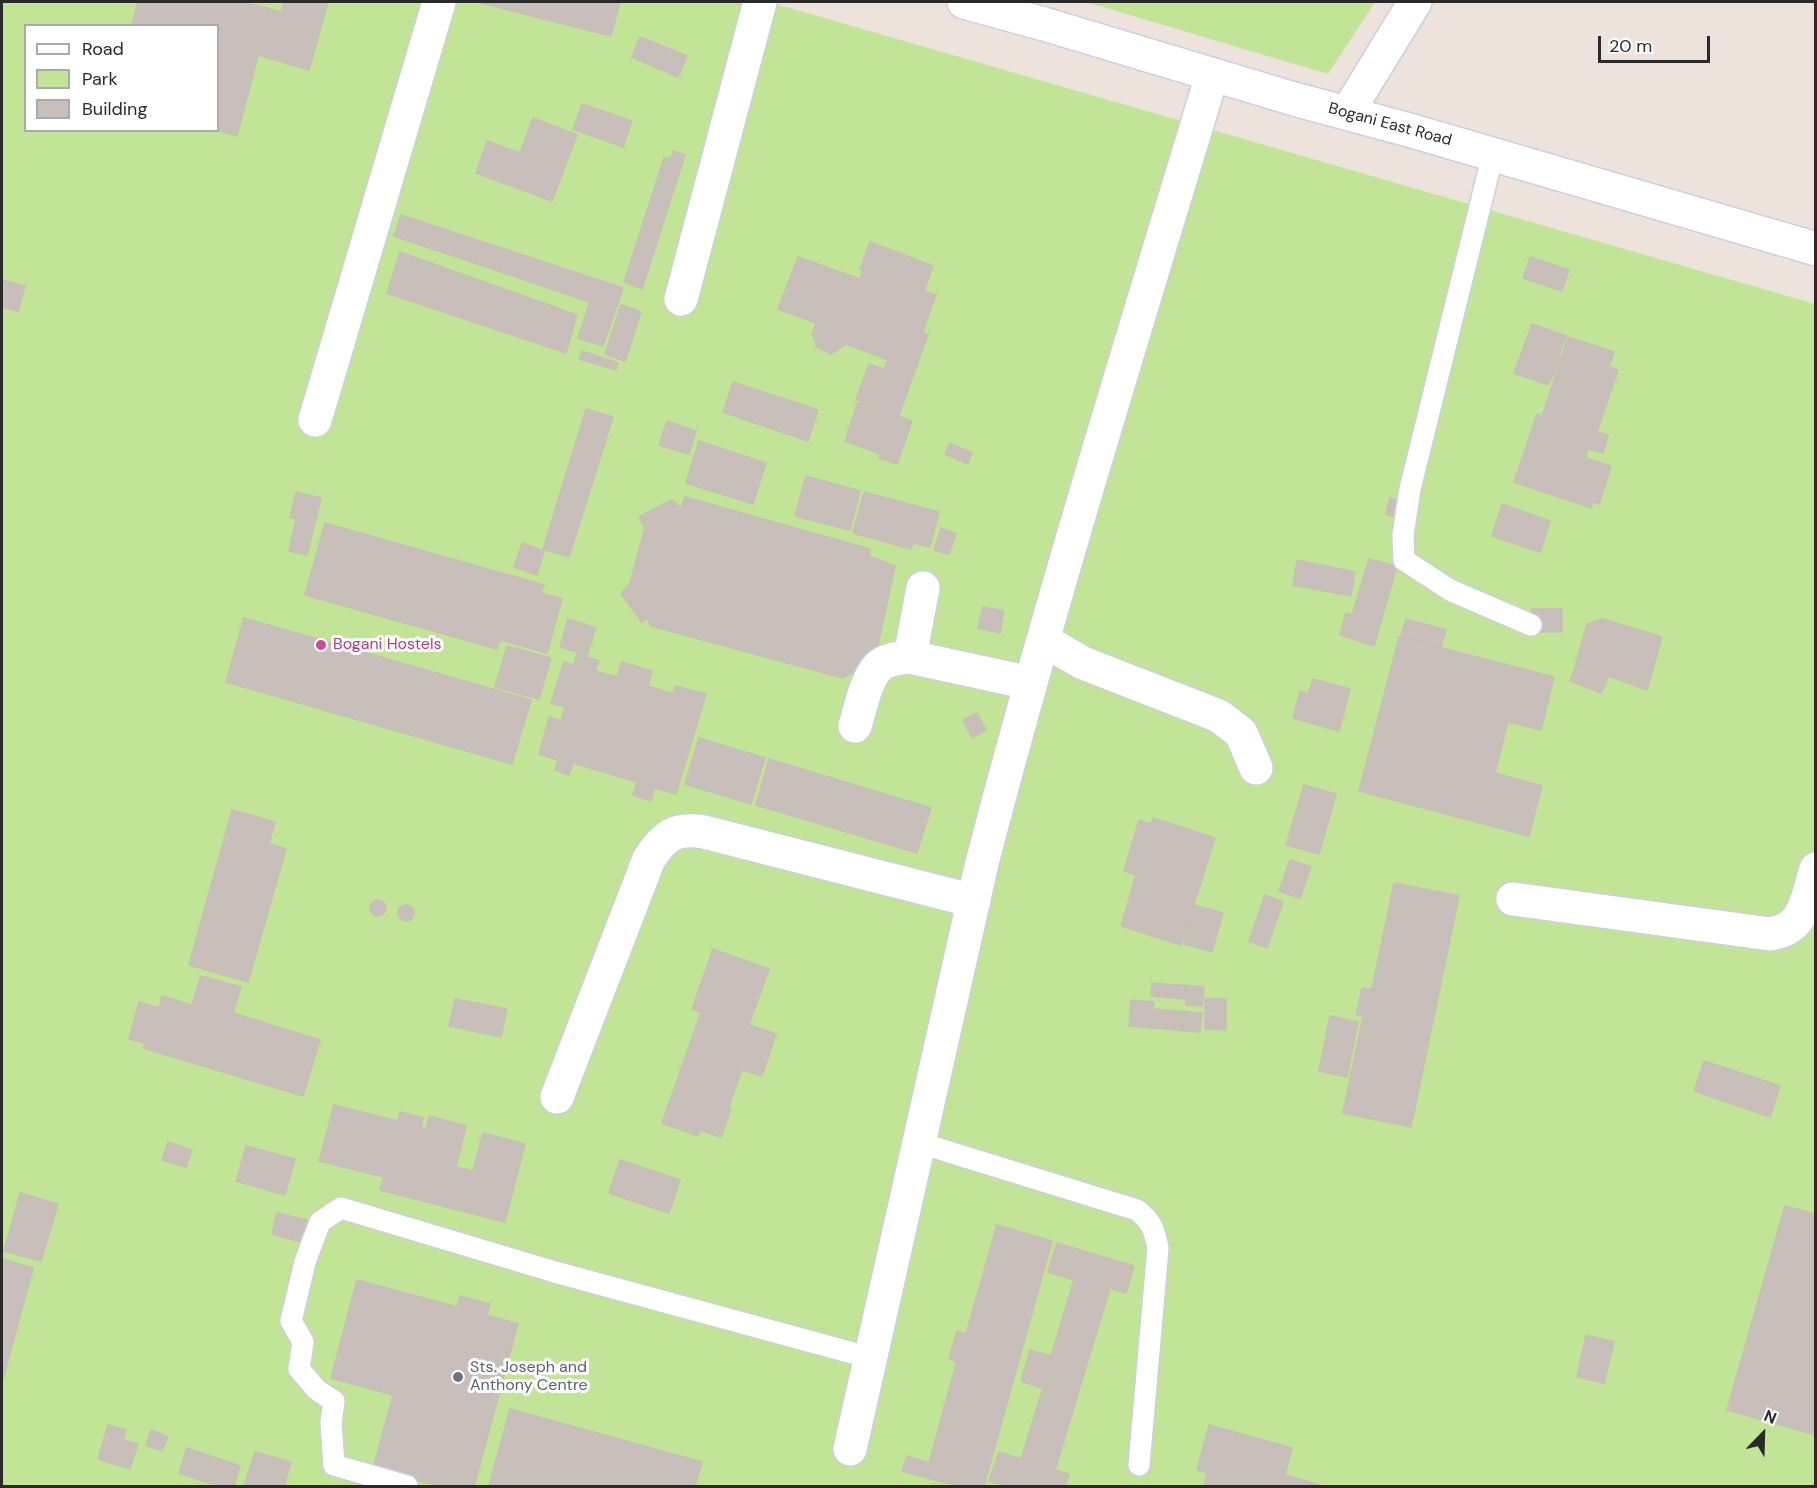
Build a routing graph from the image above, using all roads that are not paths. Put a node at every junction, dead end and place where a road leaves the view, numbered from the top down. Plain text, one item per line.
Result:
1 (439, 2) edge
2 (760, 2) edge
3 (964, 2) edge
4 (1415, 2) edge
5 (1212, 75) junction
6 (1347, 113) junction
7 (1493, 154) junction
8 (1815, 249) edge
9 (681, 299) dead end
10 (315, 420) dead end
11 (923, 588) dead end
12 (1531, 625) dead end
13 (1043, 640) junction
14 (910, 657) junction
15 (1030, 683) junction
16 (855, 726) dead end
17 (1256, 768) dead end
18 (1815, 869) edge
19 (1513, 899) dead end
20 (974, 901) junction
21 (557, 1097) dead end
22 (920, 1143) junction
23 (871, 1358) junction
24 (850, 1449) dead end
25 (1139, 1465) dead end
26 (407, 1486) edge

1 - 10 street
2 - 9 street
3 - 5 street, Bogani East Road
4 - 6 street
5 - 6 street, Bogani East Road
5 - 13 street
6 - 7 street, Bogani East Road
7 - 8 street, Bogani East Road
7 - 12 lane
11 - 14 street
13 - 15 street
13 - 17 street
14 - 15 street
14 - 16 street
15 - 20 street
18 - 19 street
20 - 21 street
20 - 22 street
22 - 23 street
22 - 25 lane
23 - 24 street
23 - 26 lane

